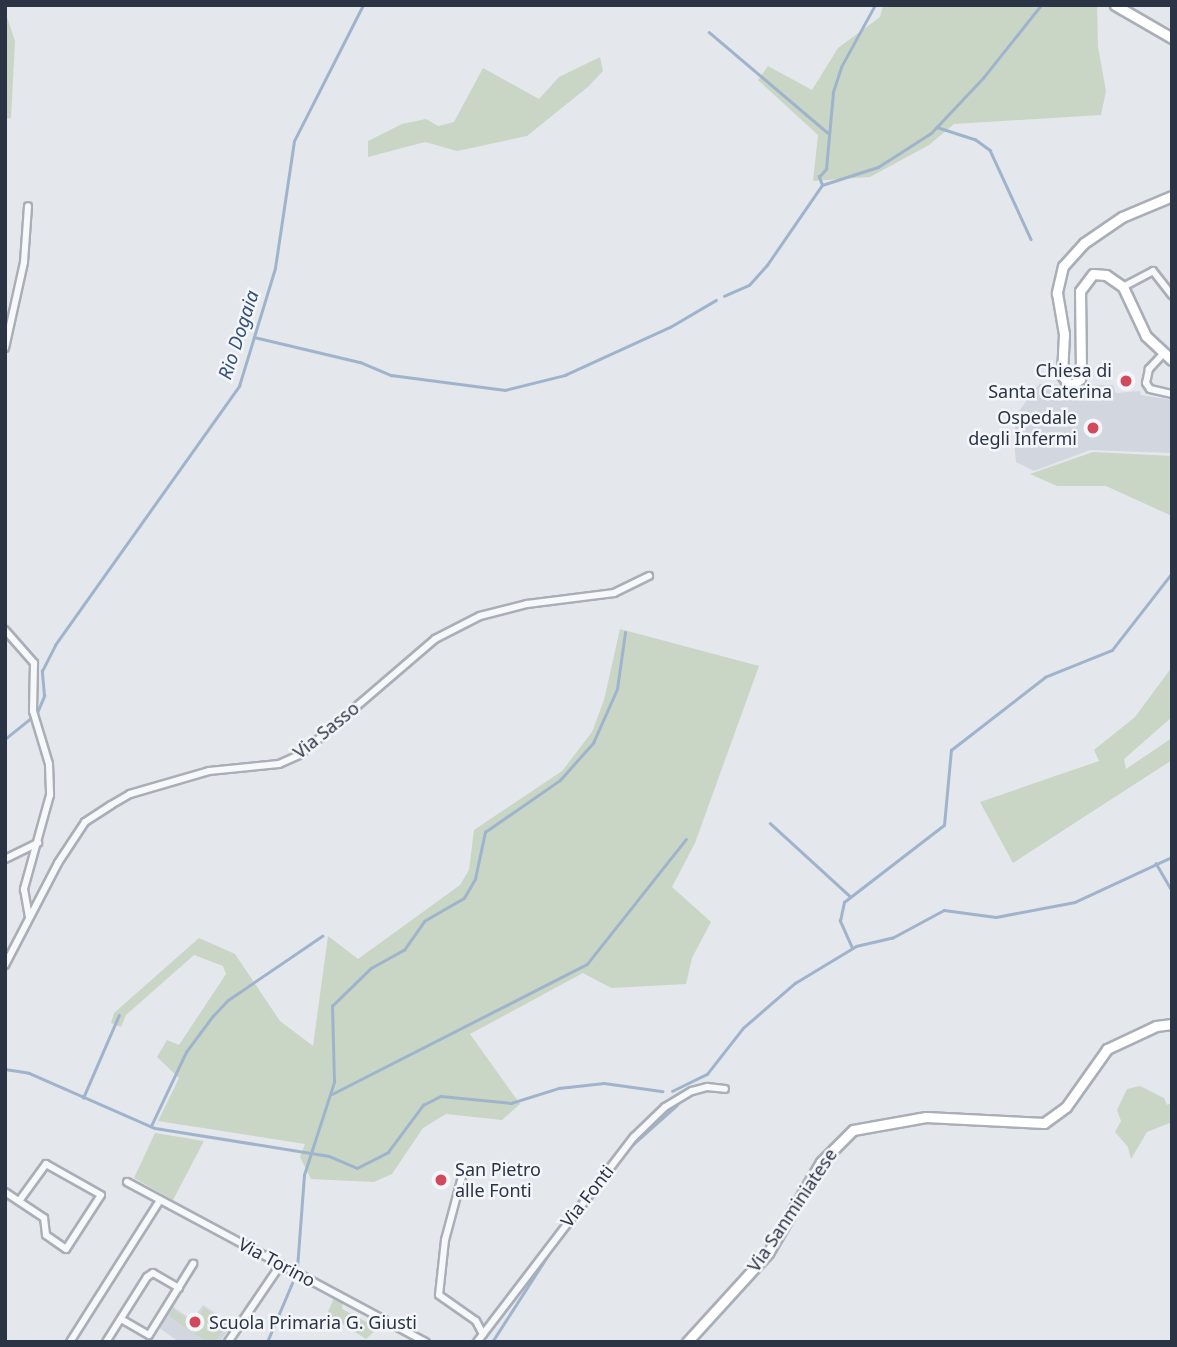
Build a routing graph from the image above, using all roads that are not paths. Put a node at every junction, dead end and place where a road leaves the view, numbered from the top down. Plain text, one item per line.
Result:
1 (1115, 5) edge
2 (1172, 38) edge
3 (1172, 196) edge
4 (28, 206) dead end
5 (1123, 287) junction
6 (1172, 295) edge
7 (5, 348) edge
8 (1163, 354) junction
9 (1172, 360) edge
10 (1172, 394) edge
11 (649, 576) dead end
12 (5, 631) edge
13 (38, 843) junction
14 (5, 859) edge
15 (29, 917) junction
16 (5, 965) edge
17 (1172, 1018) edge
18 (1172, 1024) edge
19 (1156, 1026) junction
20 (725, 1089) dead end
21 (463, 1173) dead end
22 (127, 1182) dead end
23 (5, 1192) edge
24 (160, 1200) junction
25 (19, 1201) junction
26 (193, 1264) dead end
27 (281, 1264) junction
28 (179, 1288) junction
29 (121, 1319) junction
30 (483, 1334) junction
31 (70, 1342) edge
32 (106, 1342) edge
33 (228, 1342) edge
34 (426, 1342) edge
35 (477, 1342) edge
36 (687, 1342) edge

1 - 2 main road
3 - 5 main road
4 - 7 street
5 - 6 street
5 - 8 main road
8 - 9 main road
8 - 10 street
11 - 15 street, Via Sasso
12 - 13 street
13 - 14 street
13 - 15 street
15 - 16 street, Via Sasso
17 - 19 main road
18 - 19 main road, Via Sanminiatese
19 - 36 main road, Via Sanminiatese
20 - 30 street, Via Fonti
21 - 30 street
22 - 24 street, Via Torino
23 - 25 street
24 - 27 street, Via Torino
24 - 31 street
25 - 25 street
26 - 28 street
27 - 33 street
27 - 34 street, Via Torino
28 - 29 street
28 - 29 street
29 - 32 street
30 - 35 street, Via Fonti

